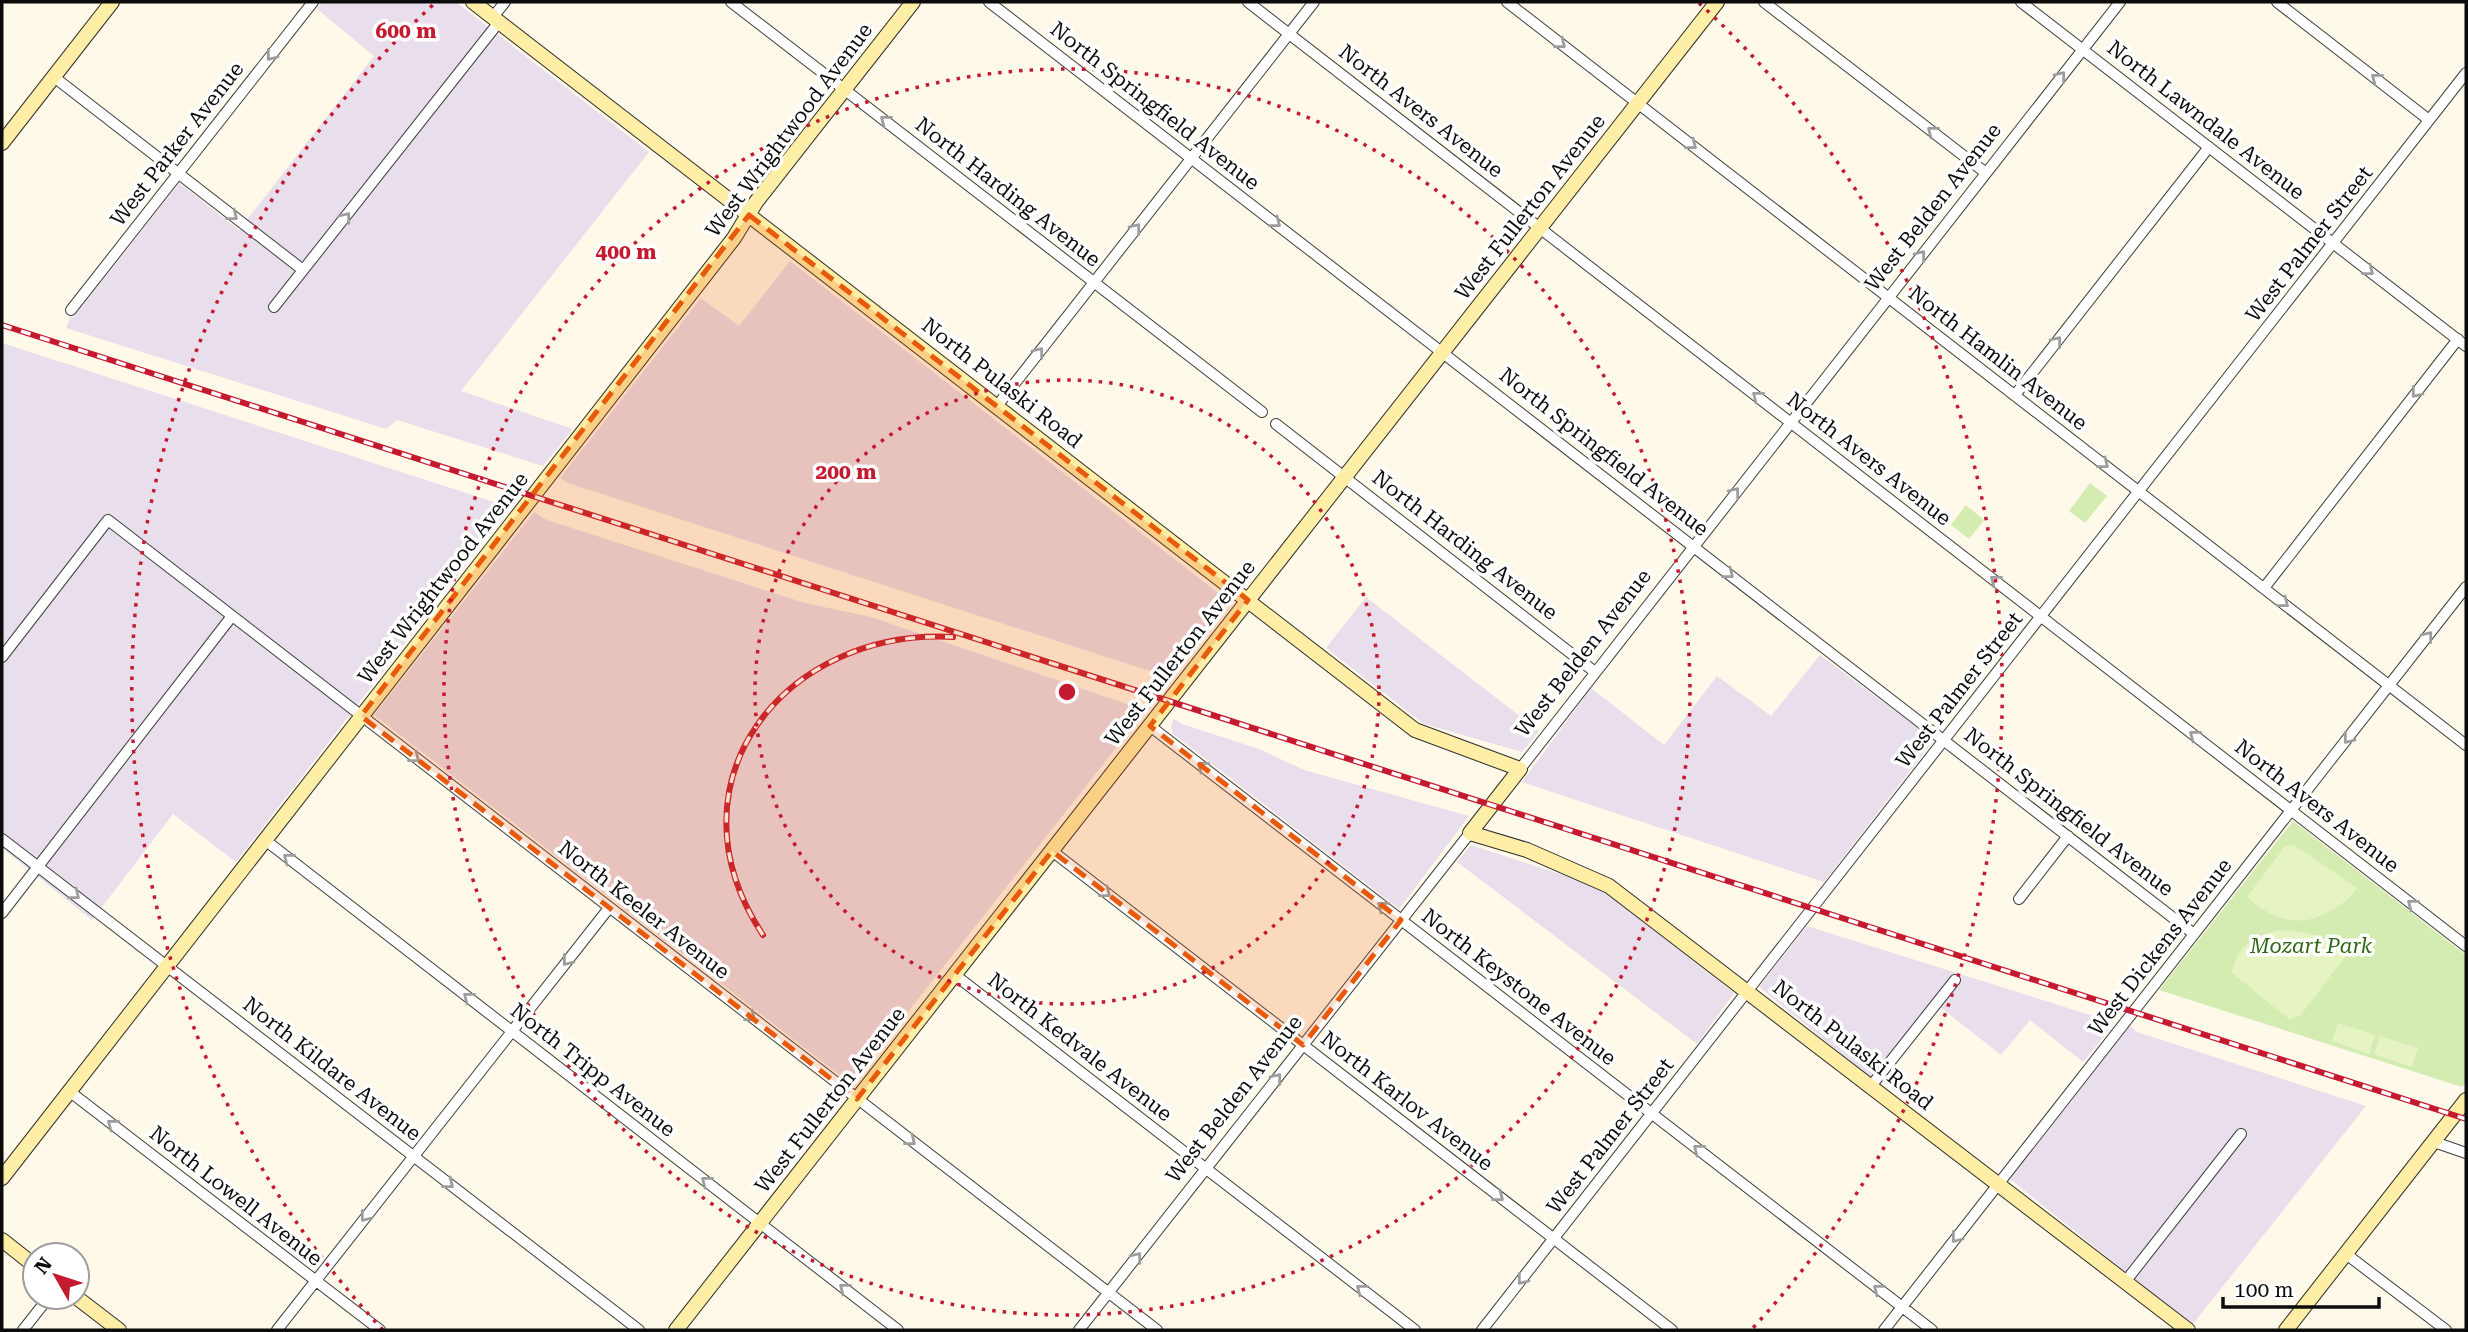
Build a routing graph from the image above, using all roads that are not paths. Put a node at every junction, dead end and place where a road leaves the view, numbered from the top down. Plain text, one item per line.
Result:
1 (112, 2) edge
2 (313, 2) edge
3 (473, 2) edge
4 (505, 2) edge
5 (732, 2) edge
6 (913, 2) edge
7 (989, 2) edge
8 (1248, 2) edge
9 (1314, 2) edge
10 (1507, 2) edge
11 (1717, 2) edge
12 (1764, 2) edge
13 (2021, 2) edge
14 (2120, 2) edge
15 (2277, 2) edge
16 (496, 20) junction
17 (1289, 33) junction
18 (2083, 49) junction
19 (2466, 74) edge
20 (54, 77) junction
21 (845, 89) junction
22 (1637, 103) junction
23 (2429, 120) junction
24 (2, 143) edge
25 (2209, 147) junction
26 (1191, 158) junction
27 (1986, 173) junction
28 (179, 174) junction
29 (749, 215) junction
30 (1540, 228) junction
31 (2333, 243) junction
32 (303, 270) junction
33 (1094, 282) junction
34 (1888, 297) junction
35 (274, 307) dead end
36 (71, 310) dead end
37 (2462, 343) edge
38 (1443, 352) junction
39 (2015, 395) junction
40 (997, 406) junction
41 (1262, 412) dead end
42 (1791, 422) junction
43 (1276, 424) dead end
44 (1346, 477) junction
45 (2139, 491) junction
46 (1693, 546) junction
47 (2466, 587) edge
48 (2264, 588) junction
49 (1248, 600) junction
50 (232, 616) junction
51 (2041, 616) junction
52 (2, 657) edge
53 (1595, 672) junction
54 (2390, 685) junction
55 (361, 716) junction
56 (1150, 726) junction
57 (1944, 740) junction
58 (2466, 744) edge
59 (1520, 769) junction
60 (2291, 810) junction
61 (1470, 833) junction
62 (2068, 836) junction
63 (2, 839) edge
64 (265, 841) junction
65 (1052, 851) junction
66 (38, 867) junction
67 (2019, 899) dead end
68 (609, 908) junction
69 (2, 913) edge
70 (1401, 920) junction
71 (2194, 934) junction
72 (2466, 946) edge
73 (167, 966) junction
74 (955, 975) junction
75 (1955, 980) dead end
76 (1748, 991) junction
77 (511, 1031) junction
78 (1303, 1045) junction
79 (1871, 1086) junction
80 (69, 1091) junction
81 (857, 1099) junction
82 (2466, 1100) edge
83 (1652, 1114) junction
84 (2241, 1134) dead end
85 (2434, 1142) junction
86 (2466, 1153) edge
87 (413, 1156) junction
88 (1206, 1169) junction
89 (2, 1178) edge
90 (1998, 1184) junction
91 (760, 1223) junction
92 (1554, 1239) junction
93 (2, 1240) edge
94 (2346, 1254) junction
95 (21, 1255) edge
96 (316, 1281) junction
97 (2125, 1282) junction
98 (1108, 1293) junction
99 (1902, 1307) junction
100 (91, 1309) edge
101 (38, 1311) edge
102 (23, 1330) edge
103 (119, 1330) edge
104 (277, 1330) edge
105 (380, 1330) edge
106 (639, 1330) edge
107 (676, 1330) edge
108 (898, 1330) edge
109 (1079, 1330) edge
110 (1157, 1330) edge
111 (1415, 1330) edge
112 (1482, 1330) edge
113 (1672, 1330) edge
114 (1884, 1330) edge
115 (1932, 1330) edge
116 (2188, 1330) edge
117 (2286, 1330) edge
118 (2446, 1330) edge

1 - 20 main road
2 -> 28 street, West Parker Avenue
3 - 16 main road, North Pulaski Road
4 - 16 street
5 - 21 street, North Harding Avenue
6 - 21 main road, West Wrightwood Avenue
7 - 26 street, North Springfield Avenue
8 - 17 street, North Avers Avenue
9 - 17 street
10 -> 22 street, North Hamlin Avenue
11 - 22 main road, West Fullerton Avenue
27 -> 12 street
13 - 18 street, North Lawndale Avenue
14 - 18 street, West Belden Avenue
23 -> 15 street
16 - 29 main road, North Pulaski Road
32 -> 16 street
17 - 26 street
17 - 30 street, North Avers Avenue
18 - 25 street, North Lawndale Avenue
27 -> 18 street, West Belden Avenue
19 - 23 street, West Palmer Street
20 - 24 main road
20 - 28 street
21 - 29 main road, West Wrightwood Avenue
33 -> 21 street, North Harding Avenue
22 - 30 main road, West Fullerton Avenue
22 -> 34 street, North Hamlin Avenue
23 - 31 street, West Palmer Street
25 - 31 street, North Lawndale Avenue
39 -> 25 street
33 -> 26 street
26 -> 38 street, North Springfield Avenue
34 -> 27 street, West Belden Avenue
28 -> 32 street
28 - 36 street, West Parker Avenue
29 - 40 main road, North Pulaski Road
29 - 55 main road, West Wrightwood Avenue
30 - 38 main road, West Fullerton Avenue
42 -> 30 street, North Avers Avenue
31 -> 37 street, North Lawndale Avenue
31 - 45 street, West Palmer Street
32 - 35 street
40 -> 33 street
33 - 41 street, North Harding Avenue
34 - 39 street, North Hamlin Avenue
34 - 42 street, West Belden Avenue
37 -> 48 street
38 - 44 main road, West Fullerton Avenue
38 - 46 street, North Springfield Avenue
39 -> 45 street, North Hamlin Avenue
40 - 49 main road, North Pulaski Road
46 -> 42 street, West Belden Avenue
51 -> 42 street, North Avers Avenue
43 - 44 street, North Harding Avenue
44 - 49 main road, West Fullerton Avenue
44 - 53 street, North Harding Avenue
45 - 48 street, North Hamlin Avenue
45 - 51 street, West Palmer Street
46 - 53 street, West Belden Avenue
46 -> 57 street, North Springfield Avenue
54 -> 47 street, West Dickens Avenue
48 -> 54 street, North Hamlin Avenue
49 - 56 main road, West Fullerton Avenue
49 - 59 main road, North Pulaski Road
50 - 52 street, North Keeler Avenue
50 - 55 street, North Keeler Avenue
50 - 66 street
51 - 57 street, West Palmer Street
60 -> 51 street, North Avers Avenue
53 - 59 street, West Belden Avenue
54 - 58 street, North Hamlin Avenue
54 -> 60 street, West Dickens Avenue
55 - 64 main road, West Wrightwood Avenue
55 -> 68 street, North Keeler Avenue
56 - 65 main road, West Fullerton Avenue
70 -> 56 street, North Keystone Avenue
57 - 62 street, North Springfield Avenue
57 - 76 street, West Palmer Street
59 - 61 main road, West Belden Avenue
60 - 71 street, West Dickens Avenue
72 -> 60 street, North Avers Avenue
61 - 70 street, West Belden Avenue
61 - 76 main road, North Pulaski Road
62 - 67 street
62 - 71 street, North Springfield Avenue
63 - 66 street, North Kildare Avenue
64 - 73 main road, West Wrightwood Avenue
77 -> 64 street, North Tripp Avenue
65 - 74 main road, West Fullerton Avenue
65 -> 78 street, North Karlov Avenue
66 - 69 street
66 -> 73 street, North Kildare Avenue
68 -> 77 street
68 -> 81 street, North Keeler Avenue
70 - 78 street, West Belden Avenue
70 - 83 street, North Keystone Avenue
71 - 90 street, West Dickens Avenue
73 - 80 main road, West Wrightwood Avenue
73 - 87 street, North Kildare Avenue
74 - 81 main road, West Fullerton Avenue
74 - 88 street, North Kedvale Avenue
75 - 79 street
76 - 79 main road, North Pulaski Road
76 - 83 street, West Palmer Street
77 - 87 street
91 -> 77 street, North Tripp Avenue
88 -> 78 street, West Belden Avenue
78 -> 92 street, North Karlov Avenue
79 - 90 main road, North Pulaski Road
80 - 89 main road, West Wrightwood Avenue
96 -> 80 street, North Lowell Avenue
81 - 91 main road, West Fullerton Avenue
81 -> 98 street, North Keeler Avenue
82 - 85 main road
83 - 92 street, West Palmer Street
99 -> 83 street, North Keystone Avenue
84 - 97 street
85 - 86 street
85 - 94 main road
87 -> 96 street
87 -> 106 street, North Kildare Avenue
98 -> 88 street, West Belden Avenue
111 -> 88 street, North Kedvale Avenue
90 - 97 main road, North Pulaski Road
90 -> 99 street, West Dickens Avenue
91 - 107 main road, West Fullerton Avenue
108 -> 91 street, North Tripp Avenue
92 -> 112 street, West Palmer Street
92 - 113 street, North Karlov Avenue
93 - 95 main road
94 - 117 main road
94 - 118 street
96 - 104 street
96 - 105 street, North Lowell Avenue
97 - 116 main road, North Pulaski Road
98 - 109 street, West Belden Avenue
98 - 110 street, North Keeler Avenue
99 - 114 street, West Dickens Avenue
99 - 115 street, North Keystone Avenue
100 - 103 main road
101 - 102 street

